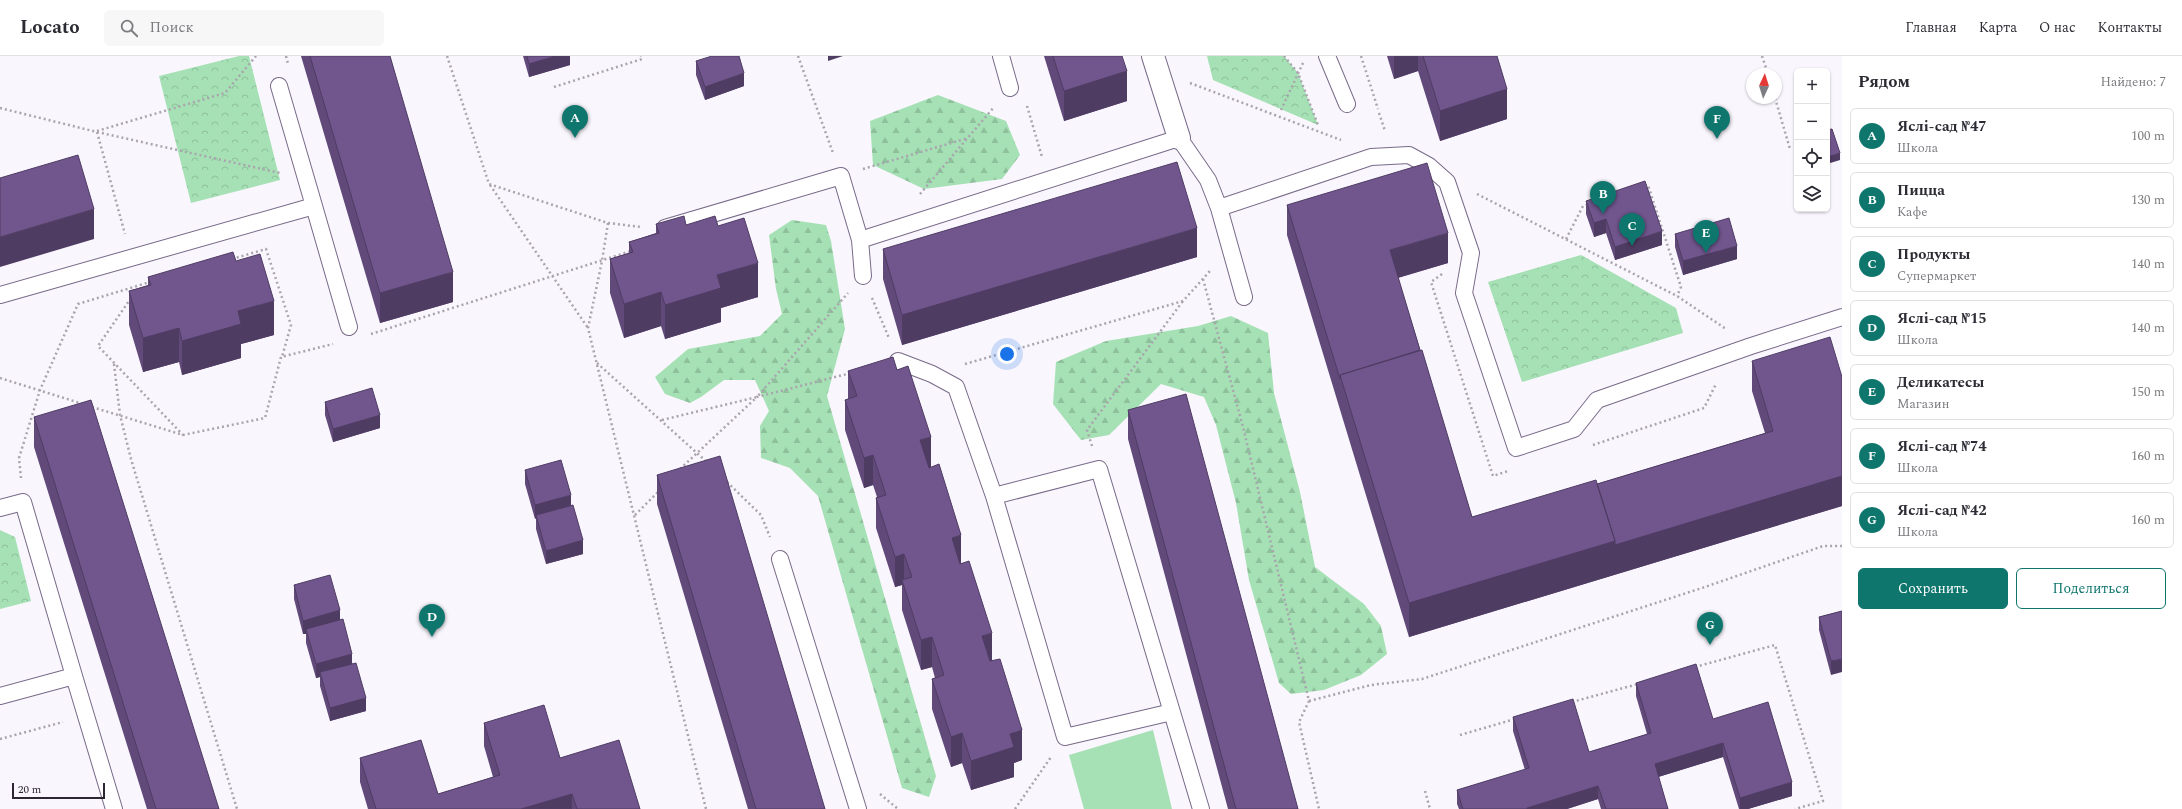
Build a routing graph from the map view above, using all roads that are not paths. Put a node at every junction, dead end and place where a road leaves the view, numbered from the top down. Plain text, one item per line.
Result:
1 (1001, 56) edge
2 (1327, 56) edge
3 (1155, 64) edge
4 (279, 86) dead end
5 (1010, 88) road end
6 (1347, 104) dead end
7 (1179, 138) junction
8 (314, 206) junction
9 (1219, 208) junction
10 (661, 230) edge
11 (860, 240) junction
12 (863, 276) road end
13 (0, 295) edge
14 (1244, 297) dead end
15 (1842, 317) edge
16 (349, 327) dead end
17 (898, 361) road end
18 (994, 496) junction
19 (0, 508) edge
20 (780, 559) road end
21 (74, 676) junction
22 (0, 696) edge
23 (1172, 712) junction
24 (114, 809) edge
25 (858, 809) edge
26 (1201, 809) edge

1 - 5 lane
2 - 6 lane
3 - 7 street
4 - 8 lane
7 - 9 lane
7 - 11 lane
8 - 13 lane
8 - 16 lane
9 - 14 lane
9 - 15 lane
10 - 11 lane
11 - 12 lane
17 - 18 lane
18 - 23 lane
18 - 23 lane
19 - 21 lane
20 - 25 lane
21 - 22 lane
21 - 24 lane
23 - 26 lane

